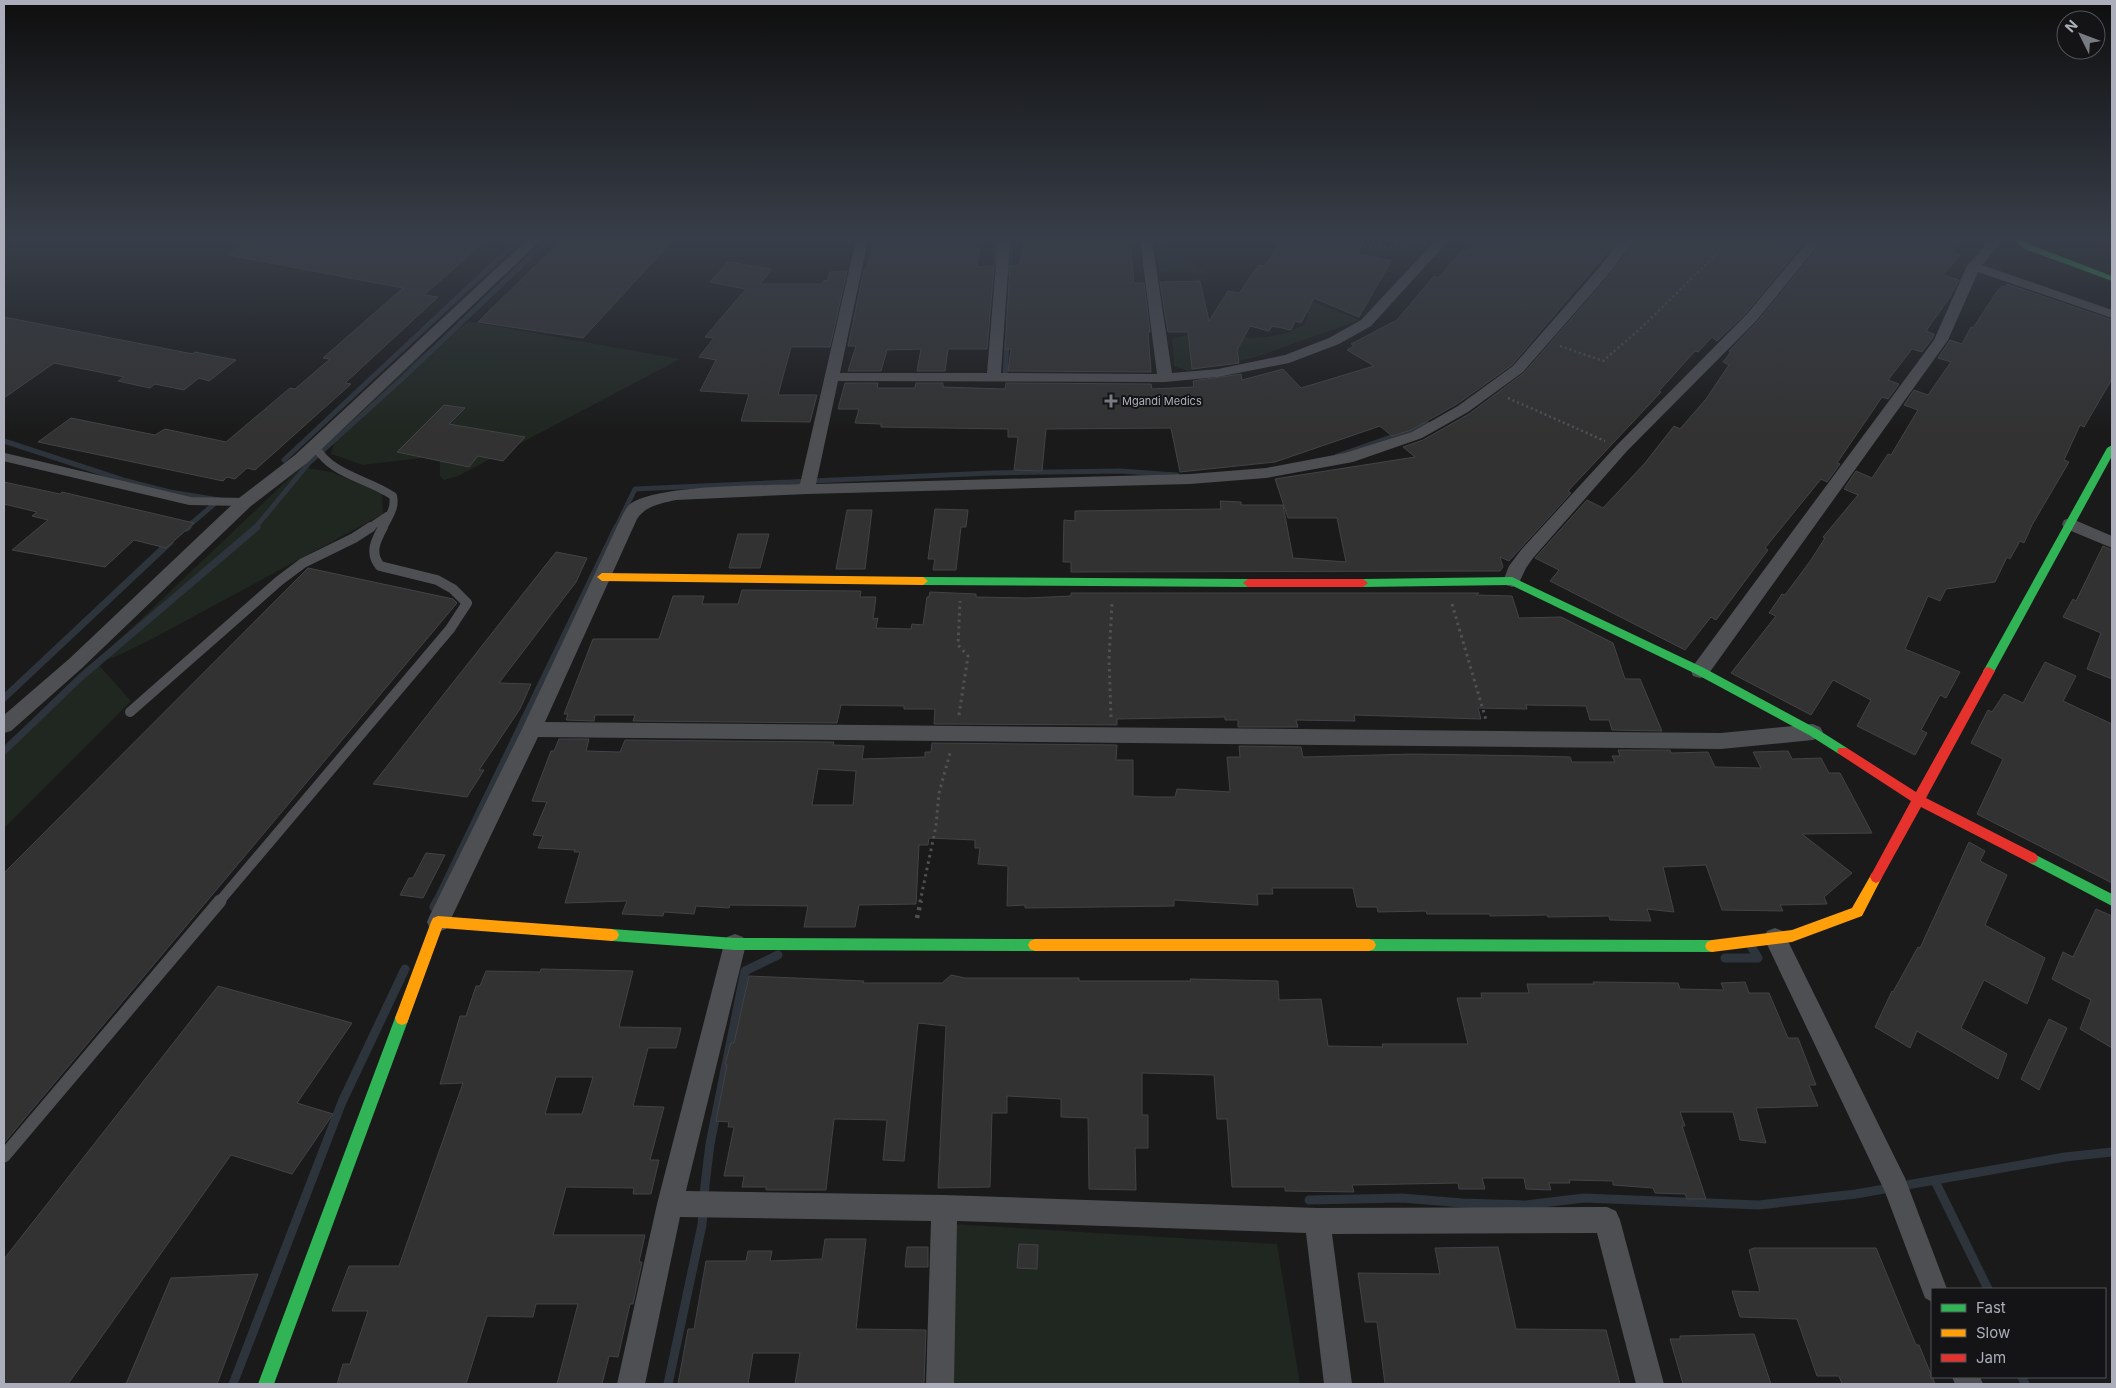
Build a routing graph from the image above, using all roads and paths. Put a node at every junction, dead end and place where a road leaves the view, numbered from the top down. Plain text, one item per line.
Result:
1 (467, 305) edge
2 (848, 305) edge
3 (999, 305) edge
4 (1155, 305) edge
5 (1383, 305) edge
6 (1573, 305) edge
7 (1665, 305) edge
8 (1762, 305) edge
9 (1957, 305) edge
10 (2085, 305) edge
11 (2112, 314) edge
12 (1544, 339) junction
13 (994, 376) junction
14 (833, 377) junction
15 (1165, 378) junction
16 (1489, 390) junction
17 (315, 446) junction
18 (1622, 448) junction
19 (2112, 448) edge
20 (4, 457) edge
21 (807, 489) junction
22 (245, 502) junction
23 (388, 516) junction
24 (2070, 524) junction
25 (2112, 542) edge
26 (602, 577) junction
27 (1512, 580) junction
28 (961, 581) junction
29 (1445, 582) junction
30 (1111, 583) junction
31 (1700, 671) junction
32 (130, 712) dead end
33 (4, 726) edge
34 (532, 729) junction
35 (956, 732) junction
36 (1813, 732) junction
37 (1111, 736) junction
38 (1492, 738) junction
39 (1919, 800) junction
40 (2112, 900) edge
41 (438, 922) junction
42 (1775, 938) junction
43 (735, 944) junction
44 (912, 944) junction
45 (4, 1156) edge
46 (670, 1204) junction
47 (944, 1208) junction
48 (1317, 1221) junction
49 (1934, 1288) edge
50 (266, 1384) edge
51 (631, 1384) edge
52 (940, 1384) edge
53 (1338, 1384) edge
54 (1650, 1384) edge

1 - 17 street
2 - 14 street
3 - 13 street
4 - 15 street
5 - 15 street
6 - 12 street
7 - 12 path
8 - 18 street
9 - 31 street
10 - 11 street
12 - 16 street
13 - 14 street
13 - 15 street
14 - 21 street
16 - 18 path
16 - 21 street
17 - 22 street
17 - 23 lane
18 - 27 street
19 - 24 street
20 - 22 lane
21 - 26 street
22 - 33 street
23 - 32 lane
23 - 45 lane
24 - 25 street
24 - 39 street
26 - 28 street
26 - 34 street
27 - 29 street
27 - 31 street
28 - 30 street
28 - 35 path
29 - 30 street
29 - 38 path
30 - 37 path
31 - 36 street
34 - 35 street
34 - 41 street
35 - 37 street
35 - 44 path
36 - 38 street
36 - 39 street
37 - 38 street
39 - 40 street
39 - 42 street
41 - 43 street
41 - 50 street
42 - 44 street
42 - 49 street
43 - 44 street
43 - 46 street
46 - 47 street
46 - 51 street
47 - 48 street
47 - 52 street
48 - 53 street
48 - 54 street

